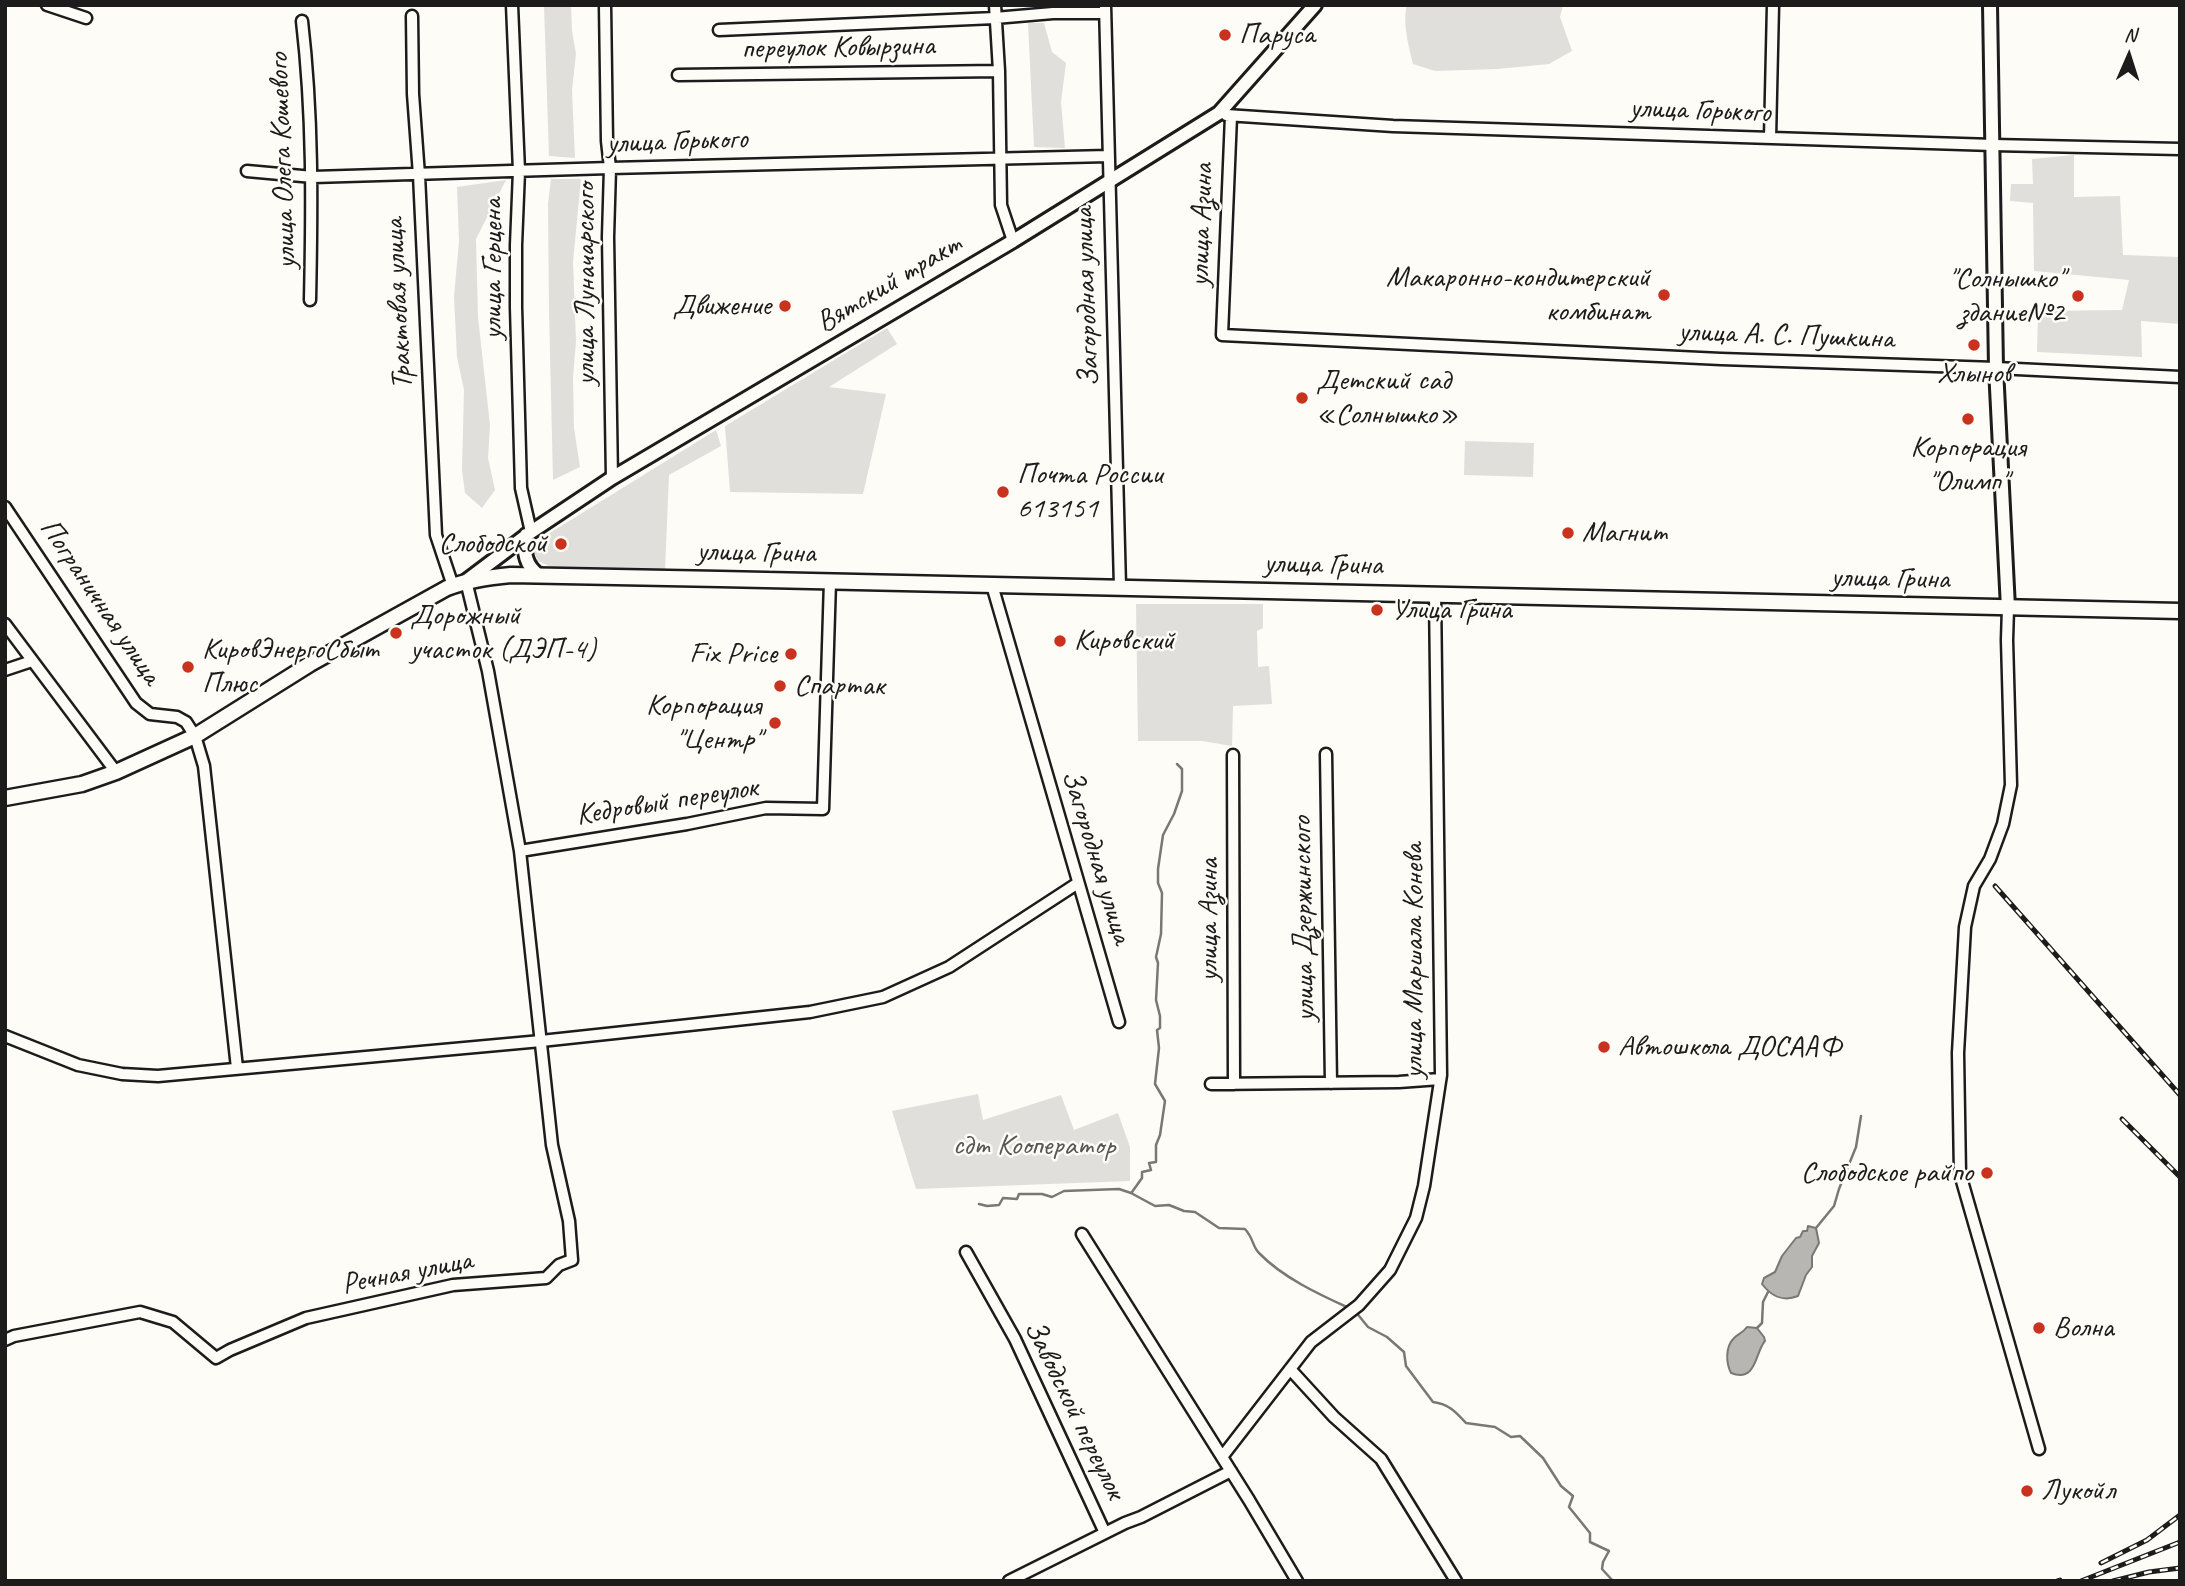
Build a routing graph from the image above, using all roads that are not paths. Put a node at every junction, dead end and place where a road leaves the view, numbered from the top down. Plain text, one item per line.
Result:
1 (47, 5) edge
2 (513, 5) edge
3 (605, 5) edge
4 (995, 5) edge
5 (1315, 5) edge
6 (1773, 5) edge
7 (1990, 5) edge
8 (1105, 9) edge
9 (412, 16) dead end
10 (86, 18) dead end
11 (995, 18) junction
12 (302, 21) dead end
13 (719, 30) dead end
14 (999, 71) junction
15 (678, 75) dead end
16 (1225, 114) junction
17 (1770, 138) junction
18 (1993, 145) junction
19 (2180, 149) edge
20 (1108, 156) junction
21 (999, 158) junction
22 (610, 168) junction
23 (519, 170) junction
24 (247, 171) dead end
25 (419, 175) junction
26 (313, 177) junction
27 (1108, 183) junction
28 (1013, 241) junction
29 (310, 300) dead end
30 (1222, 335) joint
31 (1996, 368) junction
32 (2180, 377) edge
33 (612, 478) junction
34 (5, 507) edge
35 (528, 533) junction
36 (540, 576) junction
37 (830, 581) junction
38 (460, 583) junction
39 (992, 584) junction
40 (1120, 587) junction
41 (1435, 594) junction
42 (2008, 608) junction
43 (2180, 611) edge
44 (5, 624) edge
45 (32, 661) junction
46 (5, 670) edge
47 (195, 736) junction
48 (1326, 754) dead end
49 (1233, 755) dead end
50 (116, 772) junction
51 (5, 798) edge
52 (520, 851) junction
53 (1078, 883) junction
54 (1119, 1022) dead end
55 (5, 1036) edge
56 (541, 1041) junction
57 (237, 1068) junction
58 (1440, 1079) junction
59 (1331, 1083) junction
60 (1211, 1084) dead end
61 (1234, 1084) junction
62 (1082, 1234) dead end
63 (966, 1252) dead end
64 (5, 1340) edge
65 (1290, 1369) junction
66 (2039, 1449) dead end
67 (1222, 1457) junction
68 (1230, 1471) junction
69 (1105, 1533) junction
70 (1009, 1581) edge
71 (1297, 1581) edge
72 (1456, 1581) edge

1 - 10 street
2 - 23 street, улица Герцена
3 - 22 street, улица Луначарского
4 - 11 street
5 - 16 main road, Вятский тракт
6 - 17 street
7 - 18 main road
8 - 11 street
8 - 20 street, Загородная улица
9 - 25 street, Трактовая улица
11 - 13 street
11 - 14 street
12 - 26 street, улица Олега Кошевого
14 - 15 street, переулок Ковырзина
14 - 21 street
16 - 17 street, улица Горького
16 - 27 main road, Вятский тракт
16 - 30 street, улица Азина
17 - 18 street, улица Горького
18 - 19 street, улица Горького
18 - 31 main road
20 - 21 street, улица Горького
20 - 27 street, Загородная улица
21 - 22 street, улица Горького
21 - 28 street
22 - 23 street, улица Горького
22 - 33 street, улица Луначарского
23 - 25 street, улица Горького
23 - 35 street, улица Герцена
24 - 26 street, улица Горького
25 - 26 street, улица Горького
25 - 38 street, Трактовая улица
26 - 29 street, улица Олега Кошевого
27 - 28 main road, Вятский тракт
27 - 40 street, Загородная улица
28 - 33 main road, Вятский тракт
30 - 31 street, улица А. С. Пушкина
31 - 32 street, улица А. С. Пушкина
31 - 42 main road
33 - 35 main road, Вятский тракт
34 - 47 street, Пограничная улица
35 - 36 main road
35 - 38 main road, Вятский тракт
36 - 37 highway, улица Грина
36 - 38 highway, улица Грина
37 - 39 highway, улица Грина
37 - 52 street, Кедровый переулок
38 - 47 highway
38 - 52 street
39 - 40 highway, улица Грина
39 - 53 street, Загородная улица
40 - 41 highway, улица Грина
41 - 42 highway, улица Грина
41 - 58 street, улица Маршала Конева
42 - 43 highway, улица Грина
42 - 66 street
44 - 45 street
45 - 46 street
45 - 50 street
47 - 50 highway
47 - 57 street
48 - 59 street, улица Дзержинского
49 - 61 street, улица Азина
50 - 51 highway
52 - 56 street
53 - 54 street, Загородная улица
53 - 56 street
55 - 57 street
56 - 57 street
56 - 64 street, Речная улица
58 - 59 street
58 - 65 street, улица Маршала Конева
59 - 61 street
60 - 61 street
62 - 67 street
63 - 69 street, Заводской переулок
65 - 67 street, улица Маршала Конева
65 - 72 street
67 - 68 street
68 - 69 street
68 - 71 street
69 - 70 street, Заводской переулок

